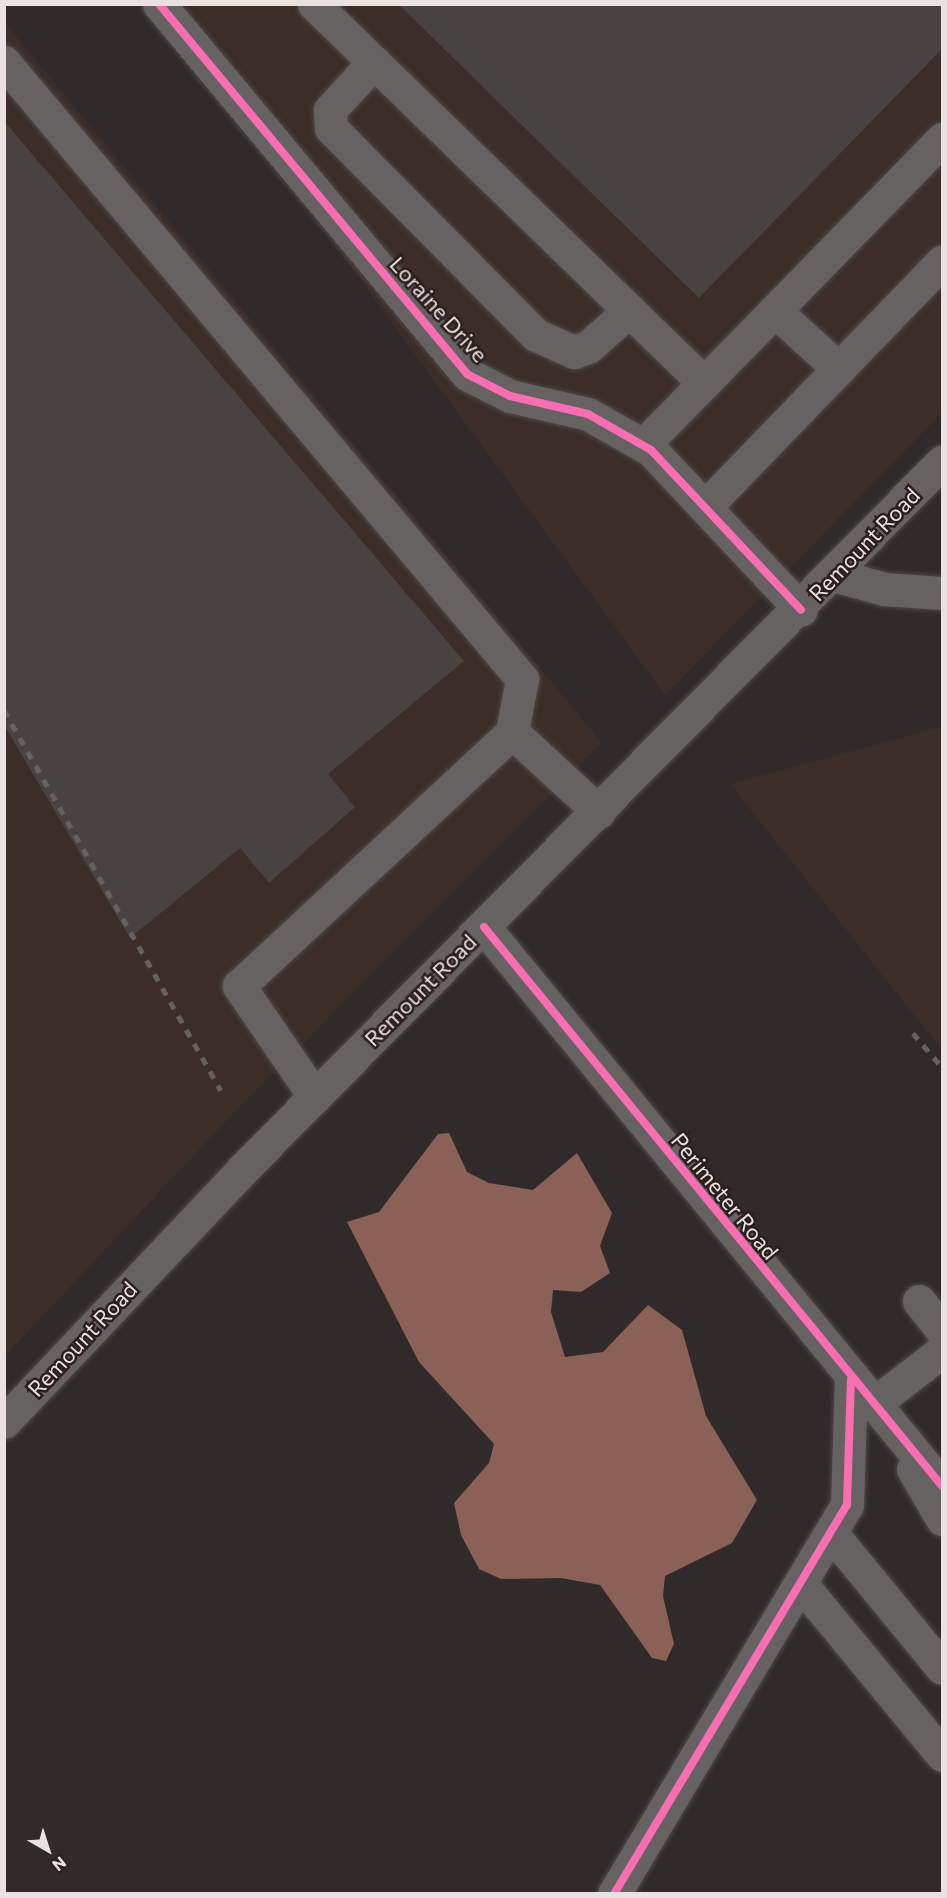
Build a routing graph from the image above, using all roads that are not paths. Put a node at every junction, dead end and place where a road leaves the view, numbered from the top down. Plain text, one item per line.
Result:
1 (159, 4) edge
2 (314, 4) edge
3 (4, 62) edge
4 (374, 62) junction
5 (942, 140) edge
6 (942, 262) edge
7 (629, 311) junction
8 (775, 311) junction
9 (839, 369) junction
10 (704, 383) junction
11 (643, 445) junction
12 (942, 462) edge
13 (705, 507) junction
14 (834, 575) junction
15 (942, 592) edge
16 (801, 610) junction
17 (512, 732) junction
18 (599, 812) junction
19 (484, 927) junction
20 (315, 1097) junction
21 (919, 1301) dead end
22 (942, 1330) edge
23 (942, 1350) edge
24 (851, 1380) junction
25 (876, 1409) junction
26 (4, 1422) edge
27 (942, 1486) edge
28 (942, 1519) edge
29 (832, 1534) junction
30 (802, 1585) junction
31 (942, 1668) edge
32 (942, 1755) edge
33 (614, 1893) edge

1 - 11 street, Loraine Drive
2 - 4 street
3 - 17 street
4 - 7 street
4 - 7 street
5 - 8 street
6 - 9 street
7 - 10 street
8 - 9 street
8 - 10 street
9 - 13 street
10 - 11 street
11 - 13 street, Loraine Drive
12 - 14 main road, Remount Road
13 - 16 street, Loraine Drive
14 - 15 street
14 - 16 main road, Remount Road
16 - 18 main road, Remount Road
17 - 18 street
17 - 20 street
18 - 19 main road, Remount Road
19 - 20 main road, Remount Road
19 - 24 street, Perimeter Road
20 - 26 main road, Remount Road
21 - 22 street
23 - 25 street
24 - 25 street, Perimeter Road
24 - 29 street
25 - 27 street, Perimeter Road
25 - 28 street
29 - 30 street
29 - 31 street
30 - 32 street
30 - 33 street

